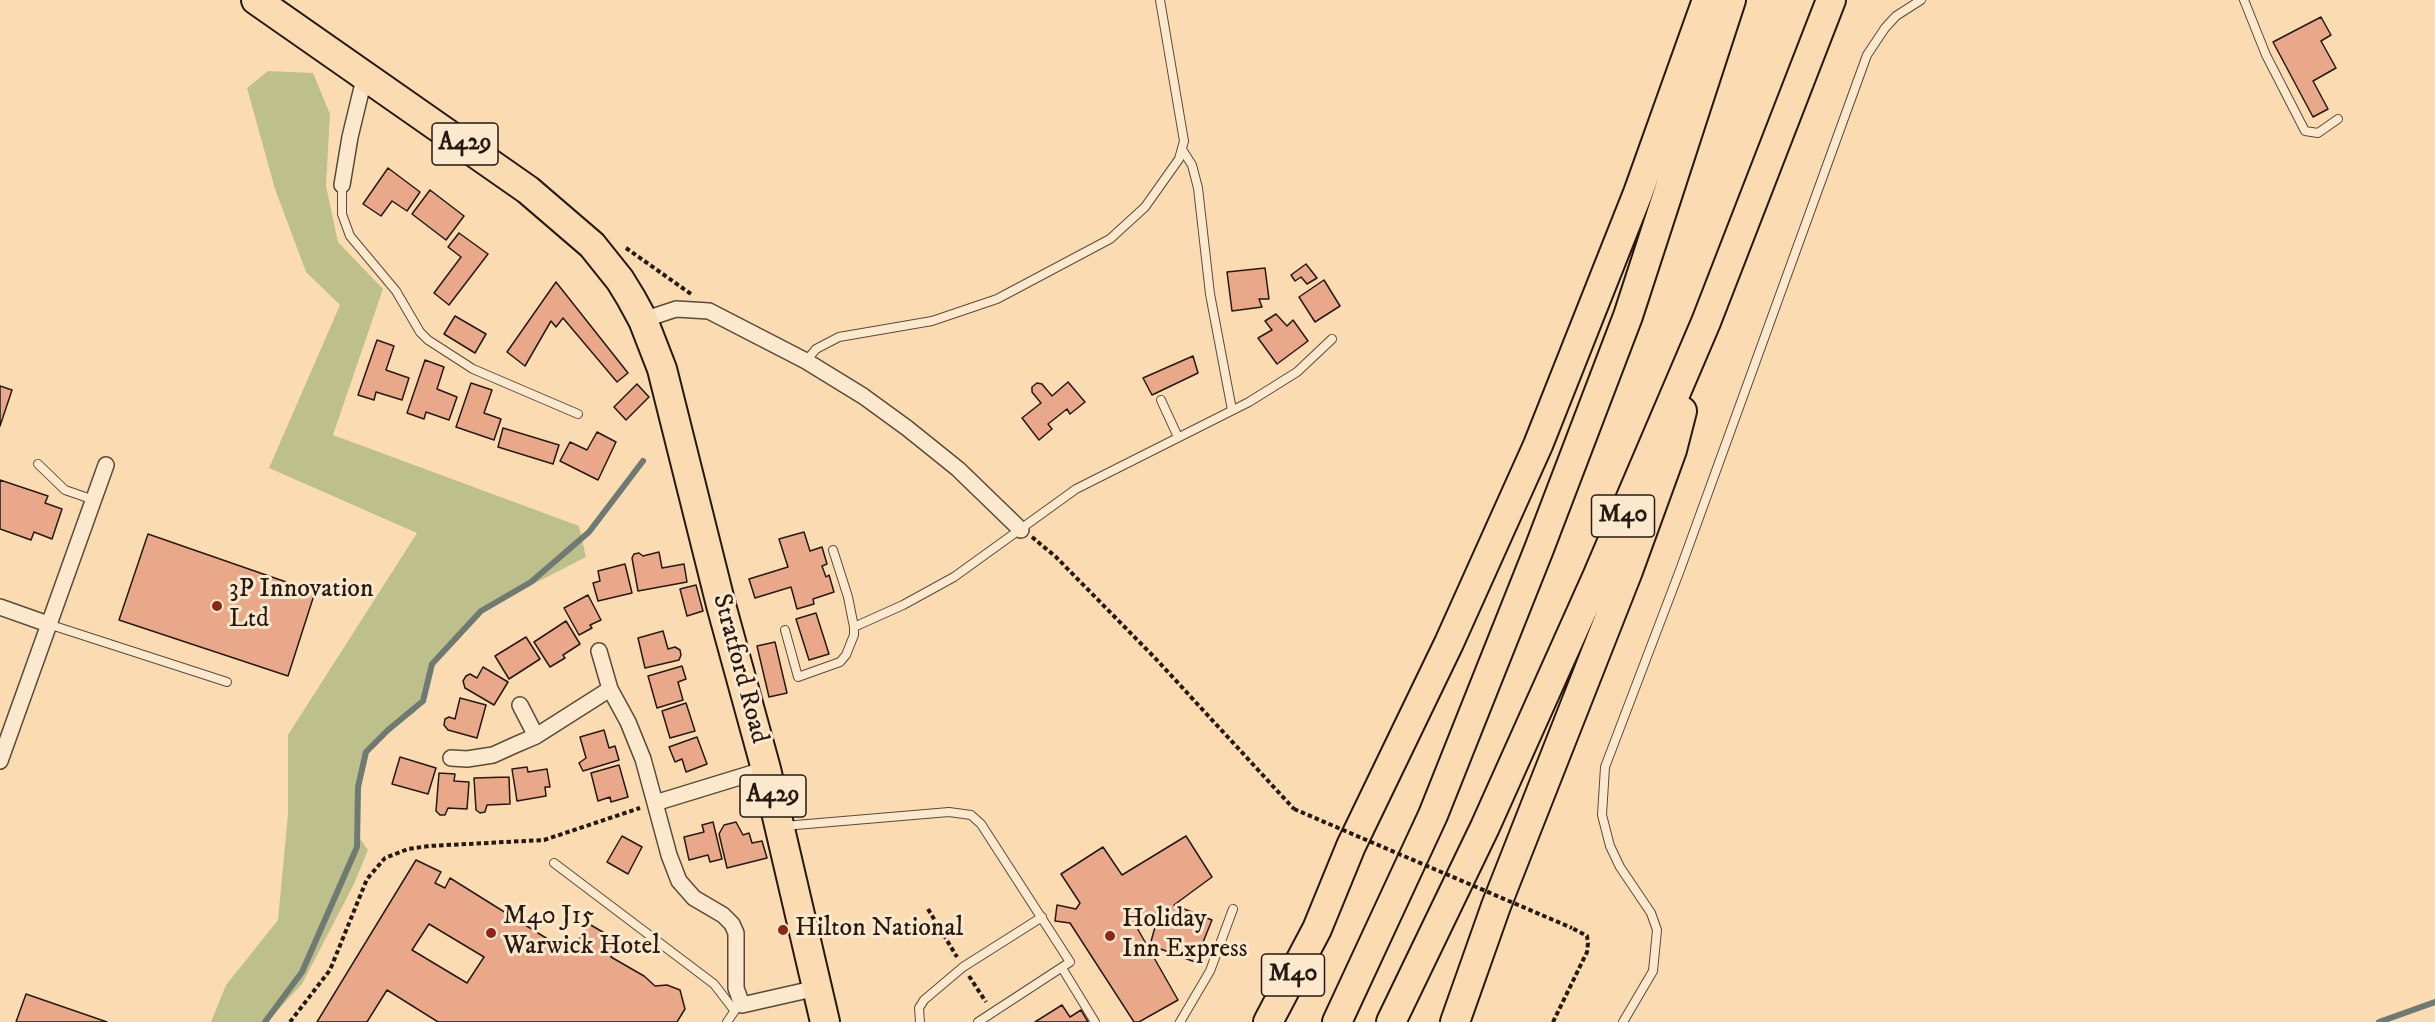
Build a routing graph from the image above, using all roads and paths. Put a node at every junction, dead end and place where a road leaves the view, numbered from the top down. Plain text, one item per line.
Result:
1 (256, 0) edge
2 (1160, 0) edge
3 (1707, 0) edge
4 (1731, 0) edge
5 (1831, 0) edge
6 (1921, 0) edge
7 (2244, 0) edge
8 (365, 75) junction
9 (2338, 119) dead end
10 (1183, 151) junction
11 (342, 185) joint
12 (643, 320) junction
13 (1706, 322) junction
14 (1332, 339) dead end
15 (806, 361) junction
16 (1161, 400) dead end
17 (1232, 410) junction
18 (578, 414) dead end
19 (1178, 437) junction
20 (38, 464) dead end
21 (106, 465) dead end
22 (94, 500) junction
23 (1021, 530) junction
24 (833, 550) dead end
25 (0, 607) edge
26 (48, 624) junction
27 (854, 627) junction
28 (785, 630) dead end
29 (599, 651) dead end
30 (227, 682) dead end
31 (610, 689) junction
32 (520, 705) dead end
33 (536, 736) junction
34 (451, 758) dead end
35 (0, 761) edge
36 (766, 769) junction
37 (655, 802) junction
38 (780, 826) junction
39 (554, 863) dead end
40 (1233, 909) dead end
41 (1042, 917) junction
42 (1062, 968) junction
43 (817, 988) junction
44 (738, 1007) junction
45 (290, 1022) edge
46 (727, 1022) edge
47 (825, 1022) edge
48 (920, 1022) edge
49 (978, 1022) edge
50 (1095, 1022) edge
51 (1180, 1022) edge
52 (1268, 1022) edge
53 (1337, 1022) edge
54 (1391, 1022) edge
55 (1455, 1022) edge
56 (1553, 1022) edge
57 (1623, 1022) edge

1 - 8 highway, Stratford Road / A429
2 - 10 lane
3 - 52 highway, M40
4 - 53 highway, M40
5 - 13 highway, M40
6 - 57 lane
7 - 9 lane
8 - 11 street
8 - 12 highway, Stratford Road / A429
10 - 15 lane
10 - 17 lane
11 - 18 lane
12 - 15 street
12 - 36 highway, Stratford Road / A429
13 - 54 highway, M40
13 - 55 highway, M40
14 - 17 lane
15 - 23 street
16 - 19 lane
17 - 19 lane
19 - 23 lane
20 - 22 lane
21 - 22 street
22 - 26 street
23 - 27 lane
23 - 56 path, bridge
24 - 27 lane
25 - 26 street
26 - 30 lane
26 - 35 street
27 - 28 lane
29 - 31 street
31 - 33 street
31 - 37 street
32 - 33 street
33 - 34 street
36 - 37 street
36 - 38 highway, Stratford Road / A429
37 - 44 street
37 - 45 path
38 - 41 lane
38 - 43 highway, Stratford Road / A429
39 - 44 lane
40 - 51 lane
41 - 42 lane
41 - 48 lane
42 - 49 lane
42 - 50 lane
43 - 44 street
43 - 47 highway, Stratford Road / A429
44 - 46 lane

